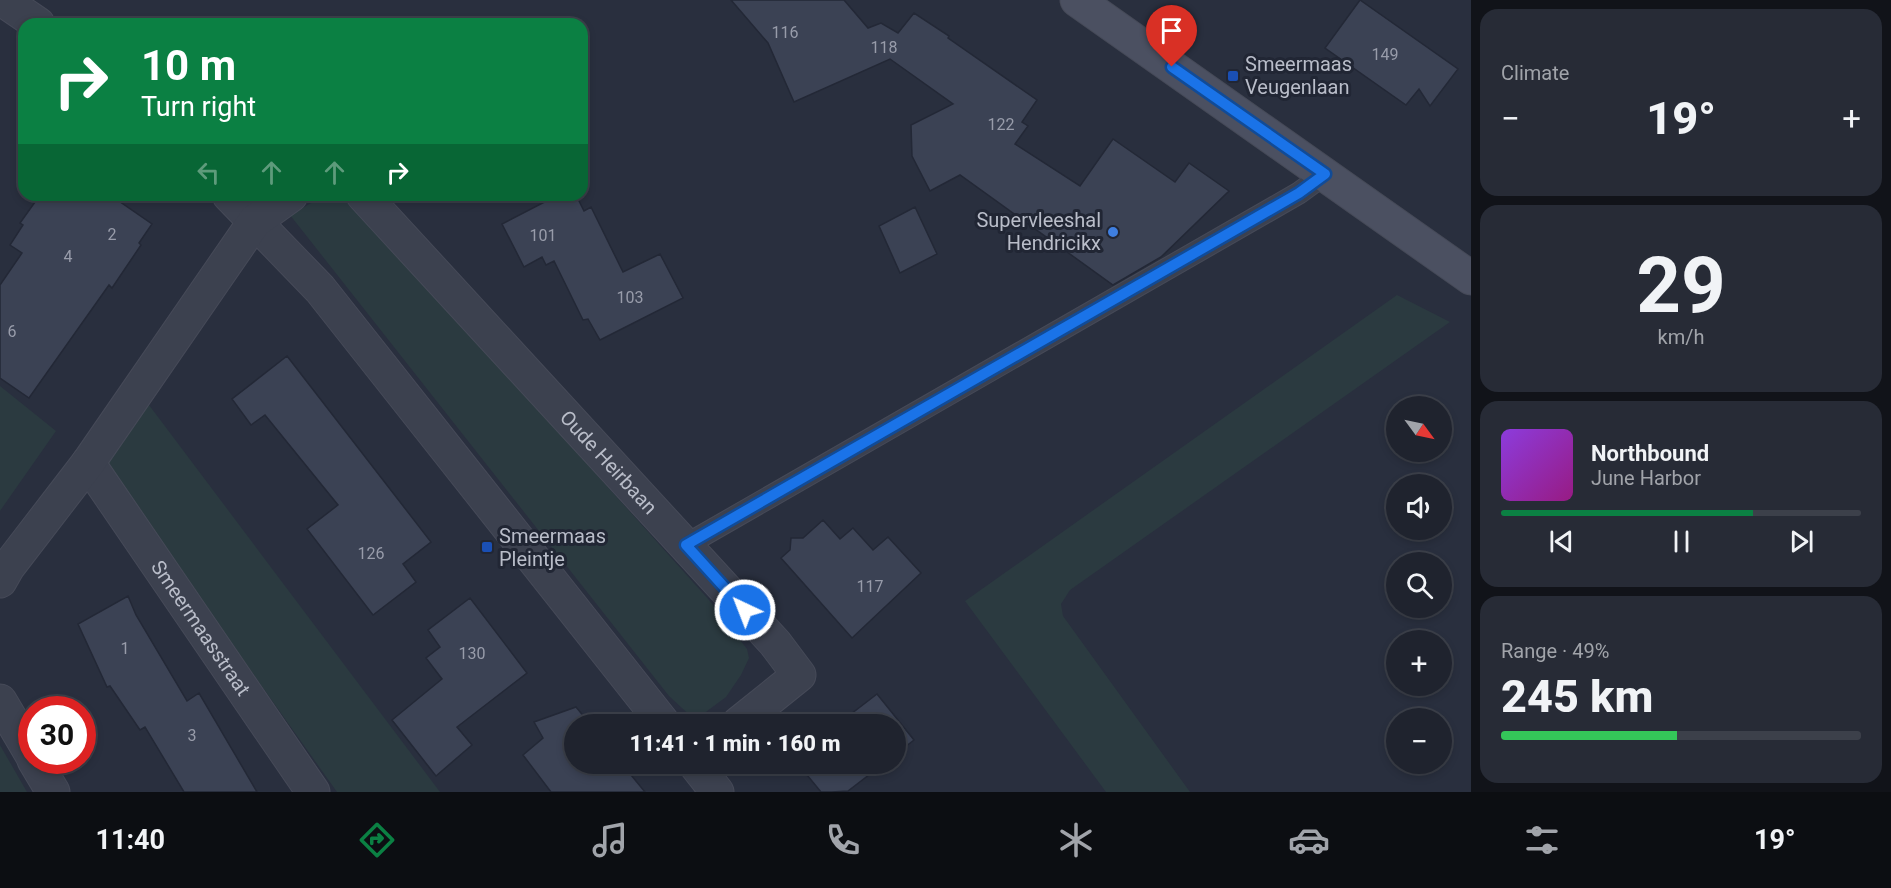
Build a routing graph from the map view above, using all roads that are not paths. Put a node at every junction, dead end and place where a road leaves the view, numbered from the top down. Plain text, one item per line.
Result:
1 (3, 0) edge
2 (1077, 0) edge
3 (29, 18) edge
4 (1325, 174) junction
5 (235, 201) edge
6 (283, 201) edge
7 (369, 201) edge
8 (255, 221) junction
9 (1471, 278) edge
10 (88, 464) junction
11 (686, 545) junction
12 (0, 581) edge
13 (0, 701) edge
14 (656, 714) edge
15 (750, 714) edge
16 (18, 731) edge
17 (42, 774) edge
18 (703, 774) edge
19 (53, 792) edge
20 (313, 792) edge
21 (717, 792) edge

1 - 3 street
2 - 4 main road
4 - 9 main road
4 - 11 lane
5 - 8 street
6 - 8 street
7 - 11 street, Oude Heirbaan
8 - 10 street
8 - 14 street
10 - 12 street
10 - 20 street, Smeermaasstraat
11 - 15 street, Oude Heirbaan
13 - 16 street
17 - 19 street
18 - 21 street

